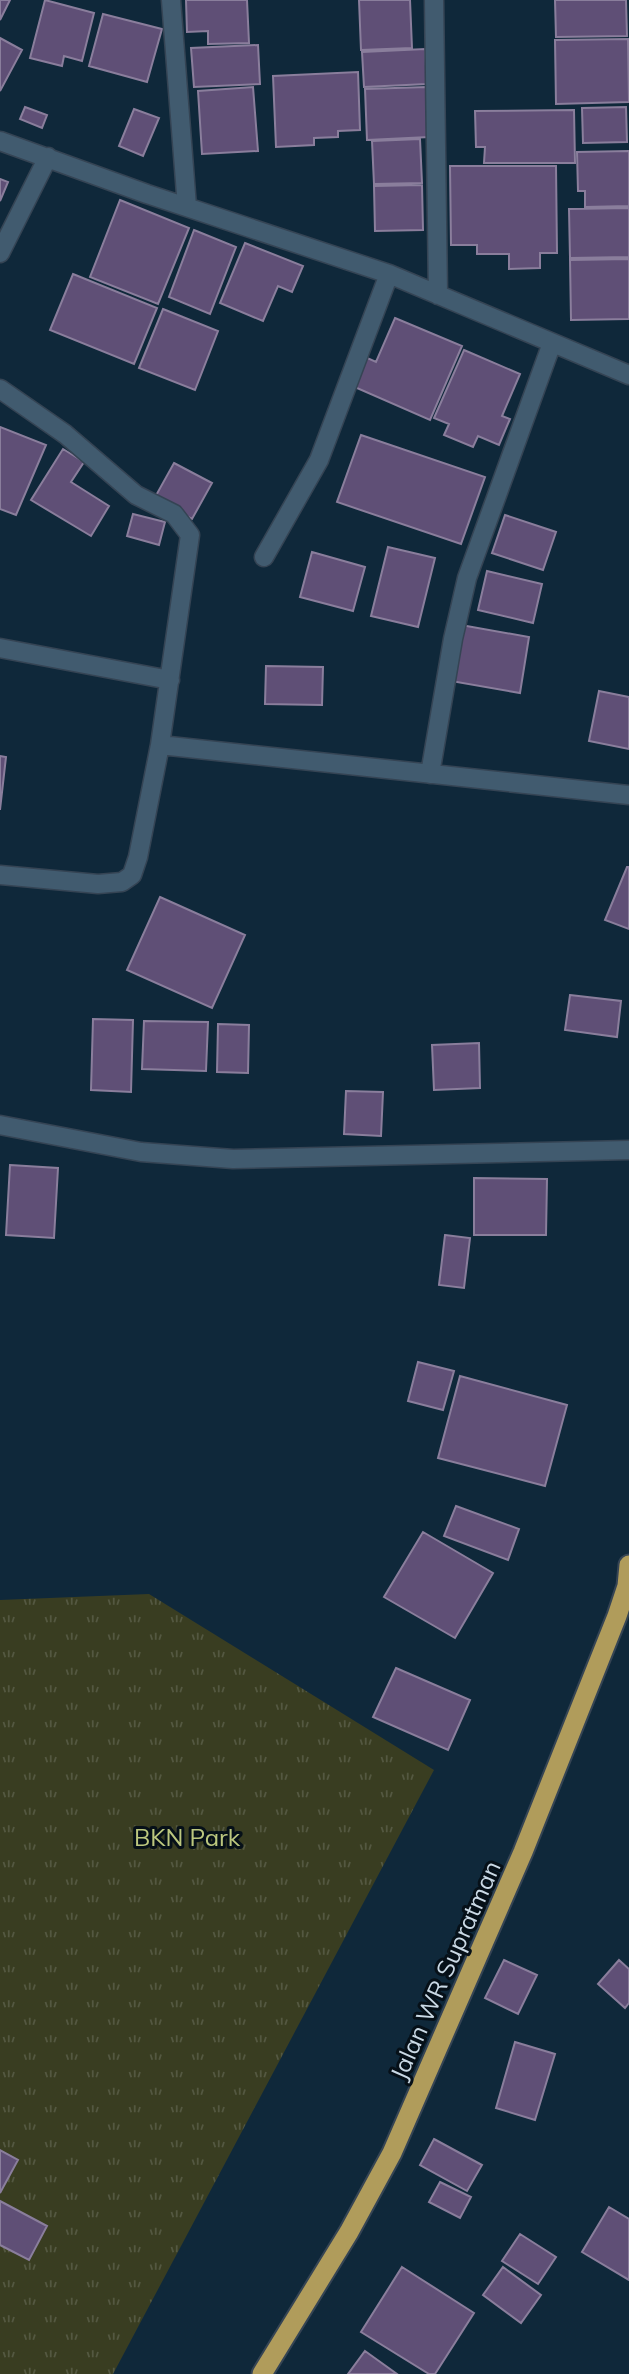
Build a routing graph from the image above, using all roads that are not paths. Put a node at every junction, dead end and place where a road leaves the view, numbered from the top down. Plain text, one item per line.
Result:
1 (171, 0) edge
2 (434, 0) edge
3 (0, 141) edge
4 (48, 157) junction
5 (187, 207) junction
6 (0, 253) edge
7 (389, 274) junction
8 (439, 295) junction
9 (552, 342) junction
10 (629, 375) edge
11 (0, 389) edge
12 (264, 556) dead end
13 (0, 648) edge
14 (170, 680) junction
15 (160, 745) junction
16 (430, 774) junction
17 (629, 795) edge
18 (0, 875) edge
19 (0, 1125) edge
20 (629, 1150) edge
21 (629, 1565) edge
22 (628, 1586) edge
23 (623, 1616) edge
24 (262, 2374) edge

1 - 5 street
2 - 8 street
3 - 4 street
4 - 5 street
4 - 6 street
5 - 7 street
7 - 8 street
7 - 12 street
8 - 9 street
9 - 10 street
9 - 16 street
11 - 14 street
13 - 14 street
14 - 15 street
15 - 16 street
15 - 18 street
16 - 17 street
19 - 20 street
21 - 22 highway, Jalan WR Supratman
22 - 23 highway, Jalan WR Supratman
23 - 24 highway, Jalan WR Supratman

